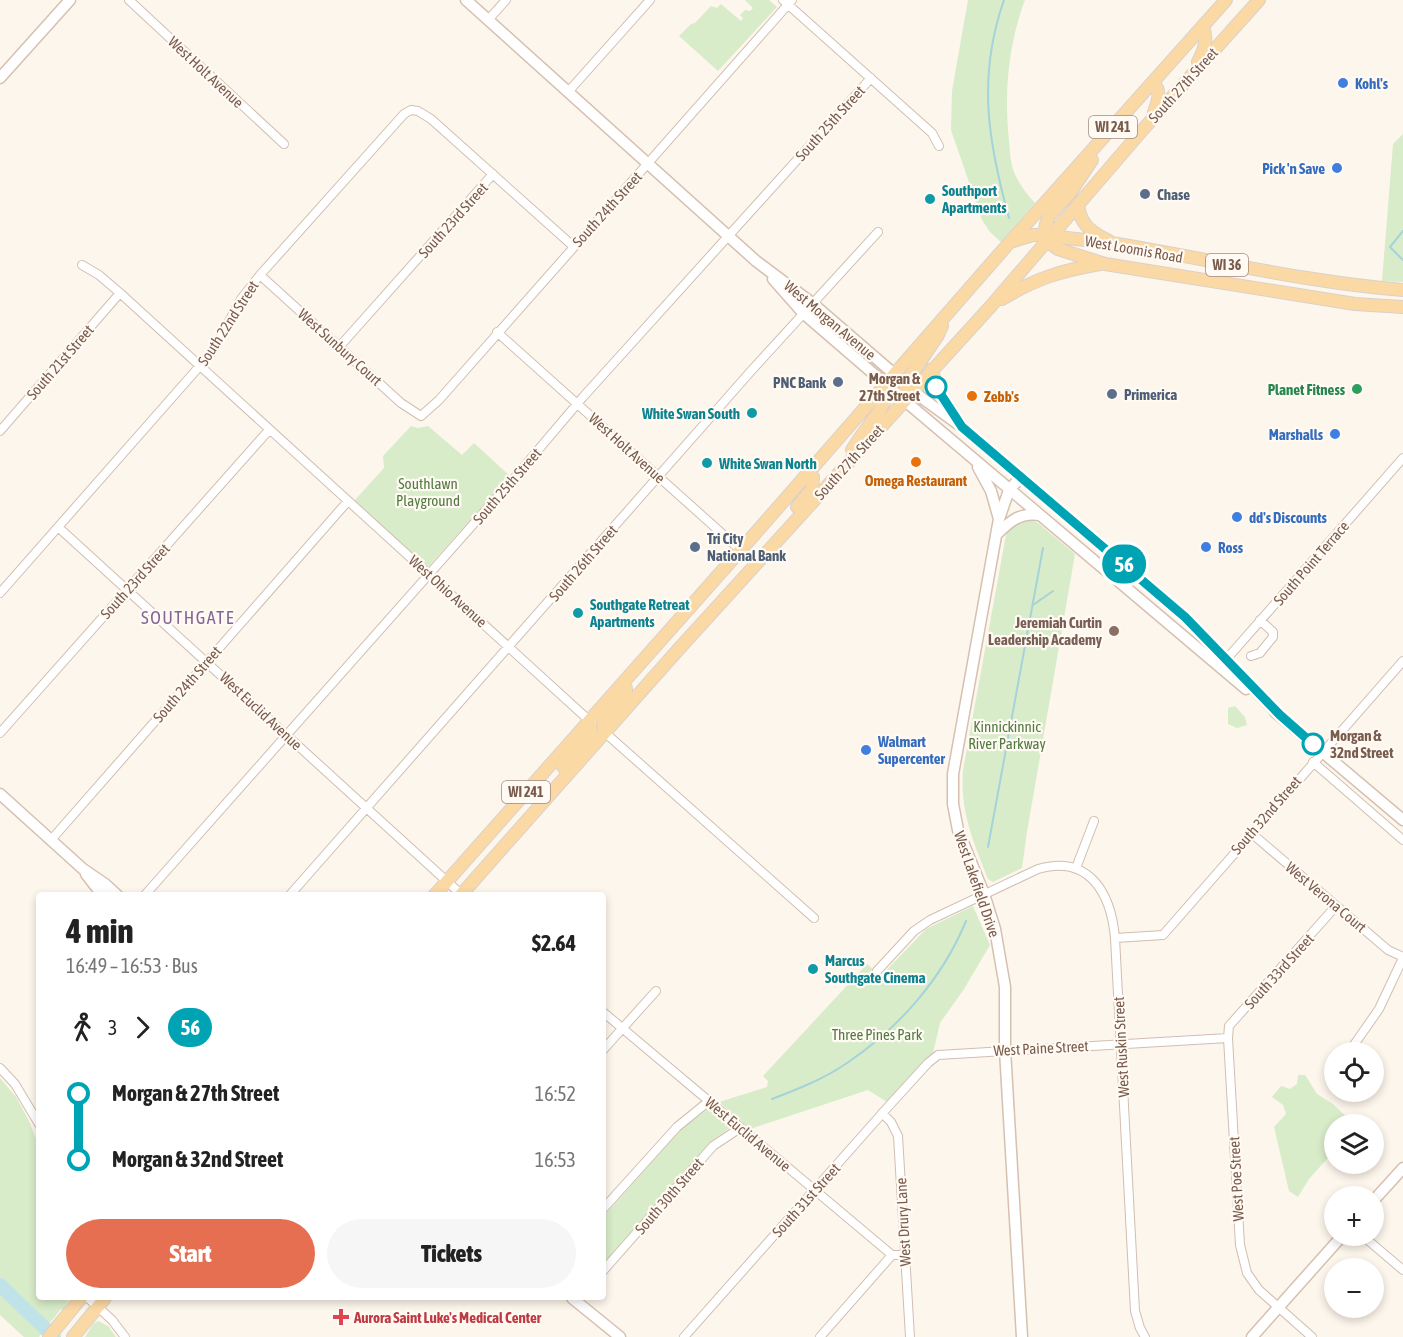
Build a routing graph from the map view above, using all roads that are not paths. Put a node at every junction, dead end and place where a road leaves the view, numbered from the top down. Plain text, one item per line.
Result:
1 (70, 0) edge
2 (129, 0) edge
3 (466, 0) edge
4 (506, 0) edge
5 (650, 0) edge
6 (1227, 0) edge
7 (1259, 0) edge
8 (788, 1) edge
9 (1217, 11) junction
10 (488, 20) junction
11 (1203, 26) junction
12 (1218, 45) junction
13 (0, 78) edge
14 (871, 78) junction
15 (1188, 79) junction
16 (1153, 82) junction
17 (568, 92) junction
18 (1150, 122) junction
19 (1114, 127) junction
20 (284, 144) dead end
21 (939, 146) dead end
22 (648, 164) junction
23 (493, 174) junction
24 (1078, 204) junction
25 (878, 232) dead end
26 (729, 236) junction
27 (1048, 237) junction
28 (1009, 243) junction
29 (1116, 244) junction
30 (573, 246) junction
31 (1196, 260) junction
32 (756, 261) junction
33 (1105, 264) junction
34 (82, 265) dead end
35 (1157, 271) junction
36 (1268, 272) junction
37 (260, 275) junction
38 (1403, 290) edge
39 (120, 293) junction
40 (1280, 293) junction
41 (812, 303) junction
42 (991, 306) junction
43 (1403, 307) edge
44 (803, 313) junction
45 (947, 314) junction
46 (498, 332) junction
47 (340, 346) junction
48 (201, 366) junction
49 (932, 369) junction
50 (894, 374) junction
51 (889, 387) junction
52 (910, 387) junction
53 (904, 400) junction
54 (578, 403) junction
55 (421, 416) joint
56 (962, 427) junction
57 (269, 429) junction
58 (0, 431) edge
59 (1403, 458) edge
60 (973, 459) junction
61 (809, 473) junction
62 (659, 476) junction
63 (836, 477) junction
64 (1021, 477) junction
65 (1009, 490) junction
66 (348, 501) junction
67 (1040, 515) junction
68 (999, 519) junction
69 (58, 527) junction
70 (996, 535) junction
71 (780, 537) junction
72 (740, 551) junction
73 (756, 564) junction
74 (429, 574) junction
75 (127, 590) junction
76 (0, 593) edge
77 (693, 603) junction
78 (1260, 620) junction
79 (700, 625) junction
80 (508, 647) junction
81 (1251, 656) dead end
82 (1403, 660) edge
83 (207, 662) junction
84 (1222, 664) junction
85 (627, 678) junction
86 (589, 721) junction
87 (604, 732) junction
88 (0, 733) edge
89 (286, 735) junction
90 (1322, 752) junction
91 (1313, 762) junction
92 (556, 786) junction
93 (0, 794) edge
94 (366, 807) junction
95 (1403, 820) edge
96 (1094, 822) dead end
97 (1251, 832) junction
98 (51, 840) junction
99 (1403, 840) edge
100 (1076, 868) junction
101 (83, 869) junction
102 (447, 881) junction
103 (100, 892) edge
104 (114, 892) edge
105 (148, 892) edge
106 (292, 892) edge
107 (437, 892) edge
108 (459, 892) edge
109 (465, 892) edge
110 (984, 894) junction
111 (1336, 906) junction
112 (814, 918) dead end
113 (1115, 938) junction
114 (1403, 958) edge
115 (877, 971) dead end
116 (656, 991) dead end
117 (606, 1015) edge
118 (622, 1029) junction
119 (1228, 1038) junction
120 (1356, 1042) edge
121 (1121, 1043) junction
122 (606, 1047) edge
123 (1005, 1050) junction
124 (928, 1063) joint
125 (0, 1068) edge
126 (708, 1101) junction
127 (882, 1113) junction
128 (36, 1119) edge
129 (740, 1128) junction
130 (1403, 1168) edge
131 (1384, 1189) edge
132 (815, 1190) junction
133 (606, 1206) edge
134 (1333, 1246) edge
135 (1375, 1246) edge
136 (892, 1255) junction
137 (906, 1255) junction
138 (606, 1268) edge
139 (1403, 1270) edge
140 (81, 1300) edge
141 (97, 1300) edge
142 (577, 1300) edge
143 (1278, 1308) junction
144 (74, 1325) edge
145 (49, 1337) edge
146 (67, 1337) edge
147 (125, 1337) edge
148 (620, 1337) edge
149 (684, 1337) edge
150 (820, 1337) edge
151 (910, 1337) edge
152 (1022, 1337) edge
153 (1145, 1337) edge
154 (1252, 1337) edge
155 (1312, 1337) edge

1 - 13 street
2 - 20 street, West Holt Avenue
3 - 10 street, West Morgan Avenue
4 - 10 street
5 - 17 street
6 - 9 main road, South 27th Street / WI 241
7 - 12 main road, South 27th Street / WI 241
8 - 14 street
8 - 22 street, South 24th Street
9 - 11 main road, South 27th Street / WI 241
9 - 12 main road
10 - 17 street, West Morgan Avenue
11 - 15 main road
11 - 16 main road, South 27th Street / WI 241
12 - 15 main road, South 27th Street / WI 241
14 - 21 street
14 - 26 street, South 25th Street
15 - 18 main road, South 27th Street / WI 241
16 - 18 main road
16 - 19 main road, South 27th Street / WI 241
17 - 22 street, West Morgan Avenue
18 - 24 main road, South 27th Street / WI 241
19 - 27 main road
19 - 28 main road, South 27th Street / WI 241
22 - 26 street, West Morgan Avenue
22 - 30 street, South 24th Street
23 - 30 street
23 - 37 street, South 22nd Street
23 - 47 street, South 23rd Street
24 - 27 main road, South 27th Street / WI 241
24 - 29 main road
25 - 41 street, South 26th Street
26 - 32 street, West Morgan Avenue
26 - 54 street, South 25th Street
27 - 28 main road, West Loomis Road / WI 36
27 - 29 main road, West Loomis Road / WI 36
27 - 33 main road, West Loomis Road / WI 36
27 - 42 main road, South 27th Street / WI 241
28 - 45 main road, South 27th Street / WI 241
29 - 31 main road, West Loomis Road / WI 36
30 - 46 street, South 24th Street
31 - 35 main road
31 - 36 main road, West Loomis Road / WI 36
32 - 41 street, West Morgan Avenue
32 - 44 street, West Morgan Avenue
33 - 35 main road, West Loomis Road / WI 36
33 - 42 main road
34 - 39 street, West Ohio Avenue
35 - 40 main road, West Loomis Road / WI 36
36 - 38 main road, West Loomis Road / WI 36
36 - 40 main road
37 - 47 street, West Sunbury Court
37 - 48 street, South 22nd Street
39 - 48 street, West Ohio Avenue
39 - 58 street, South 21st Street
40 - 43 main road, West Loomis Road / WI 36
41 - 44 street, South 26th Street
41 - 50 street, West Morgan Avenue
42 - 49 main road, South 27th Street / WI 241
44 - 51 street, West Morgan Avenue
44 - 62 street, South 26th Street
45 - 50 main road, South 27th Street / WI 241
45 - 52 main road
46 - 54 street, West Holt Avenue
46 - 55 street, South 24th Street
47 - 55 street, West Sunbury Court
48 - 57 street, West Ohio Avenue
48 - 69 street, South 22nd Street
49 - 52 main road, South 27th Street / WI 241
49 - 56 main road
50 - 51 main road
50 - 52 street, West Morgan Avenue
51 - 53 street, West Morgan Avenue
51 - 61 main road, South 27th Street / WI 241
51 - 63 main road
52 - 53 main road
52 - 56 street, West Morgan Avenue
53 - 60 street, West Morgan Avenue
53 - 63 main road, South 27th Street / WI 241
54 - 62 street, West Holt Avenue
54 - 74 street, South 25th Street
56 - 64 street, West Morgan Avenue
57 - 66 street, West Ohio Avenue
57 - 75 street, South 23rd Street
59 - 78 street, South Point Terrace
60 - 65 street, West Morgan Avenue
60 - 68 street
61 - 71 main road
61 - 72 main road, South 27th Street / WI 241
62 - 72 street, West Holt Avenue
62 - 80 street, South 26th Street
63 - 71 main road, South 27th Street / WI 241
64 - 65 street, West Lakefield Drive
64 - 84 street, West Morgan Avenue
65 - 67 street, West Morgan Avenue
65 - 68 street, West Lakefield Drive
66 - 74 street, West Ohio Avenue
66 - 83 street, South 24th Street
67 - 70 street
67 - 84 street, West Morgan Avenue
68 - 70 street, West Lakefield Drive
69 - 75 street, West Euclid Avenue
69 - 76 street, South 22nd Street
70 - 110 street, West Lakefield Drive
71 - 73 main road, South 27th Street / WI 241
72 - 73 street, West Holt Avenue
72 - 77 main road, South 27th Street / WI 241
73 - 79 main road, South 27th Street / WI 241
74 - 80 street, West Ohio Avenue
74 - 89 street, South 25th Street
75 - 83 street, West Euclid Avenue
75 - 88 street, South 23rd Street
77 - 79 main road
77 - 85 main road, South 27th Street / WI 241
78 - 81 street
78 - 84 street, South Point Terrace
79 - 87 main road, South 27th Street / WI 241
80 - 86 street, West Ohio Avenue
80 - 94 street, South 26th Street
82 - 90 street, South 32nd Street
83 - 89 street, West Euclid Avenue
83 - 98 street, South 24th Street
84 - 90 street, West Morgan Avenue
85 - 86 main road, South 27th Street / WI 241
85 - 87 main road
86 - 87 street, West Ohio Avenue
86 - 92 main road
86 - 102 main road, South 27th Street / WI 241
87 - 92 main road, South 27th Street / WI 241
87 - 112 street, West Ohio Avenue
89 - 94 street, West Euclid Avenue
89 - 105 street, South 25th Street
90 - 91 street, South 32nd Street
90 - 95 street, West Morgan Avenue
91 - 97 street, South 32nd Street
91 - 99 street
92 - 109 main road, South 27th Street / WI 241
93 - 98 street
94 - 102 street, West Euclid Avenue
94 - 106 street, South 26th Street
96 - 100 street
97 - 111 street, West Verona Court
97 - 113 street, South 32nd Street
98 - 101 street
100 - 110 street
100 - 113 street, West Ruskin Street
101 - 103 street
101 - 104 street
102 - 107 main road, South 27th Street / WI 241
102 - 108 street, West Euclid Avenue
110 - 115 street
110 - 123 street, West Lakefield Drive
111 - 114 street, West Verona Court
111 - 119 street, South 33rd Street
113 - 121 street, West Ruskin Street
114 - 120 street
116 - 118 street
117 - 118 street, West Euclid Avenue
118 - 122 street
118 - 126 street, West Euclid Avenue
119 - 121 street, West Paine Street
119 - 143 street, West Poe Street
121 - 123 street, West Paine Street
121 - 153 street, West Ruskin Street
123 - 124 street, West Paine Street
123 - 152 street, West Lakefield Drive
124 - 127 street, South 31st Street
125 - 128 street
126 - 129 street, West Euclid Avenue
126 - 133 street
127 - 132 street, South 31st Street
127 - 137 street, West Drury Lane
129 - 132 street, West Euclid Avenue
129 - 138 street, South 30th Street
130 - 131 street
132 - 136 street, West Euclid Avenue
132 - 149 street, South 31st Street
134 - 143 street
135 - 139 street
136 - 137 street
136 - 150 street
137 - 151 street, West Drury Lane
140 - 144 main road
141 - 144 main road
141 - 147 street
142 - 148 street
143 - 154 street
143 - 155 street
144 - 145 main road
144 - 146 main road

